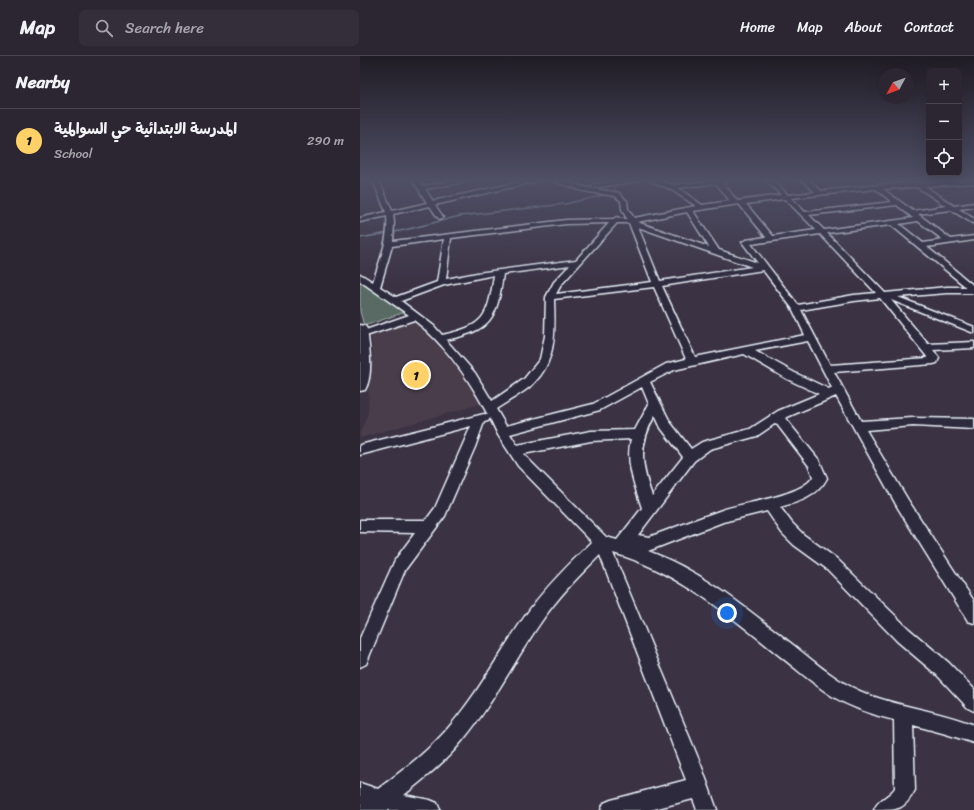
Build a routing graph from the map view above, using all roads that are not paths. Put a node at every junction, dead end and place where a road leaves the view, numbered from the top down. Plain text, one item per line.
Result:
1 (381, 215) edge
2 (390, 215) edge
3 (618, 215) edge
4 (630, 215) edge
5 (662, 215) edge
6 (692, 215) edge
7 (750, 215) edge
8 (805, 215) edge
9 (914, 215) edge
10 (964, 215) edge
11 (920, 219) junction
12 (360, 220) edge
13 (615, 222) junction
14 (633, 222) junction
15 (892, 222) junction
16 (974, 222) edge
17 (822, 232) junction
18 (448, 236) junction
19 (771, 238) junction
20 (974, 238) edge
21 (950, 242) junction
22 (388, 244) junction
23 (921, 246) junction
24 (716, 252) junction
25 (578, 262) junction
26 (762, 267) junction
27 (499, 272) junction
28 (360, 277) edge
29 (442, 283) junction
30 (657, 284) junction
31 (376, 287) junction
32 (974, 290) edge
33 (884, 295) junction
34 (550, 297) junction
35 (395, 300) junction
36 (796, 308) junction
37 (416, 316) junction
38 (974, 330) edge
39 (811, 337) junction
40 (440, 338) junction
41 (361, 340) edge
42 (974, 344) edge
43 (925, 347) junction
44 (745, 350) junction
45 (692, 361) junction
46 (827, 369) junction
47 (644, 380) junction
48 (360, 386) edge
49 (834, 392) junction
50 (655, 404) junction
51 (492, 412) junction
52 (778, 417) junction
53 (479, 420) junction
54 (974, 424) edge
55 (858, 426) junction
56 (502, 432) junction
57 (640, 434) junction
58 (360, 450) edge
59 (514, 451) junction
60 (690, 457) junction
61 (770, 504) junction
62 (649, 509) junction
63 (360, 526) edge
64 (430, 527) junction
65 (624, 542) junction
66 (602, 543) junction
67 (974, 615) edge
68 (360, 658) edge
69 (974, 702) edge
70 (903, 714) junction
71 (974, 734) edge
72 (699, 787) junction
73 (360, 793) edge
74 (375, 805) edge
75 (430, 810) edge
76 (611, 810) edge
77 (707, 810) edge
78 (884, 810) edge

1 - 12 street
2 - 22 street
3 - 13 street
4 - 14 street
5 - 14 street
6 - 24 street
7 - 19 street
8 - 17 street
9 - 11 street
10 - 16 street
11 - 15 street
11 - 21 street
13 - 14 street
13 - 18 street
13 - 25 street
14 - 24 street
14 - 30 street
15 - 17 street
15 - 23 street
17 - 19 street
17 - 33 street
18 - 22 street
18 - 29 street
19 - 26 street
20 - 21 street
21 - 23 street
22 - 31 street
23 - 32 street
24 - 26 street
25 - 27 street
25 - 34 street
26 - 30 street
26 - 36 street
27 - 29 street
27 - 40 street
28 - 31 street
29 - 35 street
30 - 34 street
30 - 45 street
31 - 35 street
32 - 33 street
33 - 36 street
33 - 38 street
33 - 43 street
34 - 51 street
35 - 37 street
36 - 39 street
37 - 40 street
37 - 41 street
39 - 44 street
39 - 46 street
40 - 51 street
41 - 48 main road
42 - 43 street
43 - 46 street
44 - 45 street
44 - 49 street
45 - 47 street
46 - 49 street
47 - 50 street
47 - 56 street
49 - 52 street
49 - 55 street
50 - 57 street
50 - 60 street
51 - 53 street
51 - 56 street
52 - 60 street
52 - 61 street
53 - 58 street
53 - 64 street
54 - 55 street
55 - 67 street
56 - 59 street
57 - 59 street
57 - 62 street
59 - 66 street
60 - 62 street
61 - 65 street
61 - 69 street
62 - 65 street
63 - 64 street
64 - 68 street
65 - 66 street
65 - 70 street
66 - 72 street
66 - 74 street
70 - 71 street
70 - 78 street
72 - 76 street
72 - 77 street
73 - 74 street
74 - 75 street

